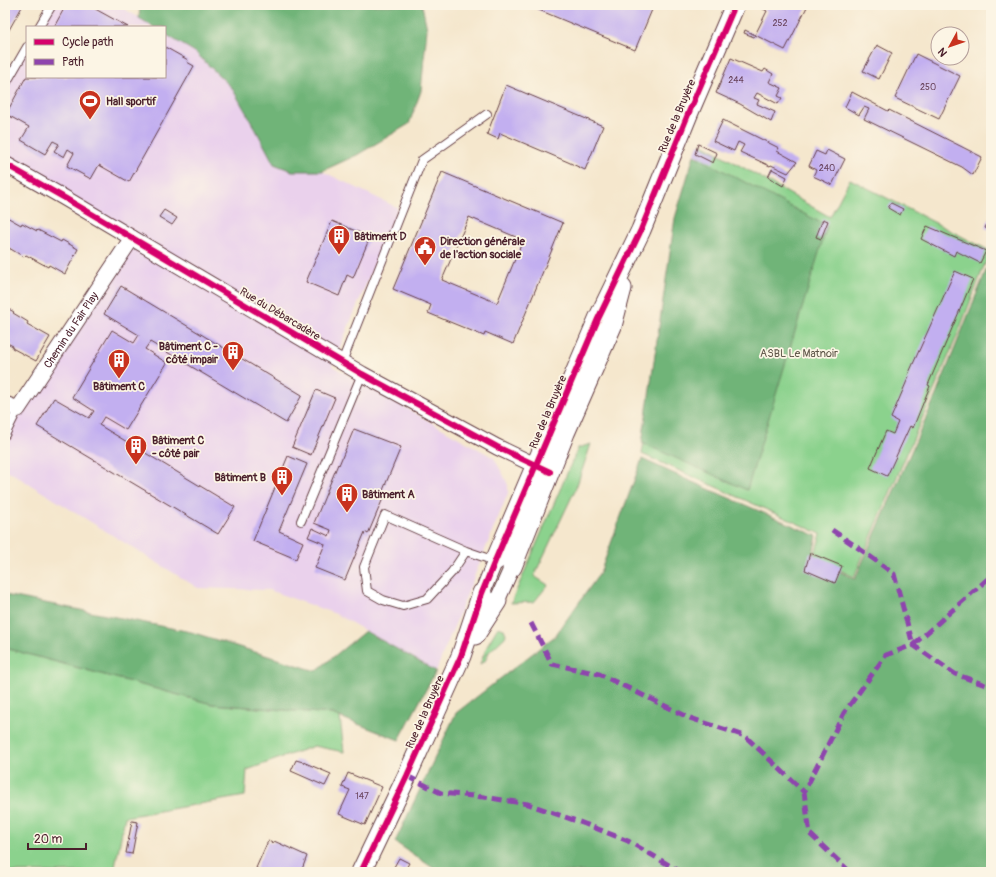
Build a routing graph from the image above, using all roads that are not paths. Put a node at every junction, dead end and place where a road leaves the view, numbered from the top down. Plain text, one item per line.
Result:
1 (52, 5) edge
2 (735, 5) edge
3 (40, 26) edge
4 (26, 50) edge
5 (5, 85) edge
6 (487, 114) dead end
7 (5, 164) edge
8 (132, 238) junction
9 (342, 362) junction
10 (362, 374) junction
11 (12, 407) edge
12 (5, 435) edge
13 (543, 469) junction
14 (301, 520) dead end
15 (466, 551) junction
16 (503, 564) junction
17 (489, 597) joint
18 (361, 872) edge

1 - 3 lane
2 - 13 street, Rue de la Bruyère
4 - 5 lane
6 - 9 lane
7 - 8 street, Rue du Débarcadère
8 - 9 street, Rue du Débarcadère
8 - 11 street, Chemin du Fair Play
9 - 10 street, Rue du Débarcadère
10 - 13 street, Rue du Débarcadère
10 - 14 lane
11 - 12 lane
13 - 16 street, Rue de la Bruyère
15 - 15 lane
15 - 16 lane
16 - 17 street, Rue de la Bruyère
17 - 18 street, Rue de la Bruyère

